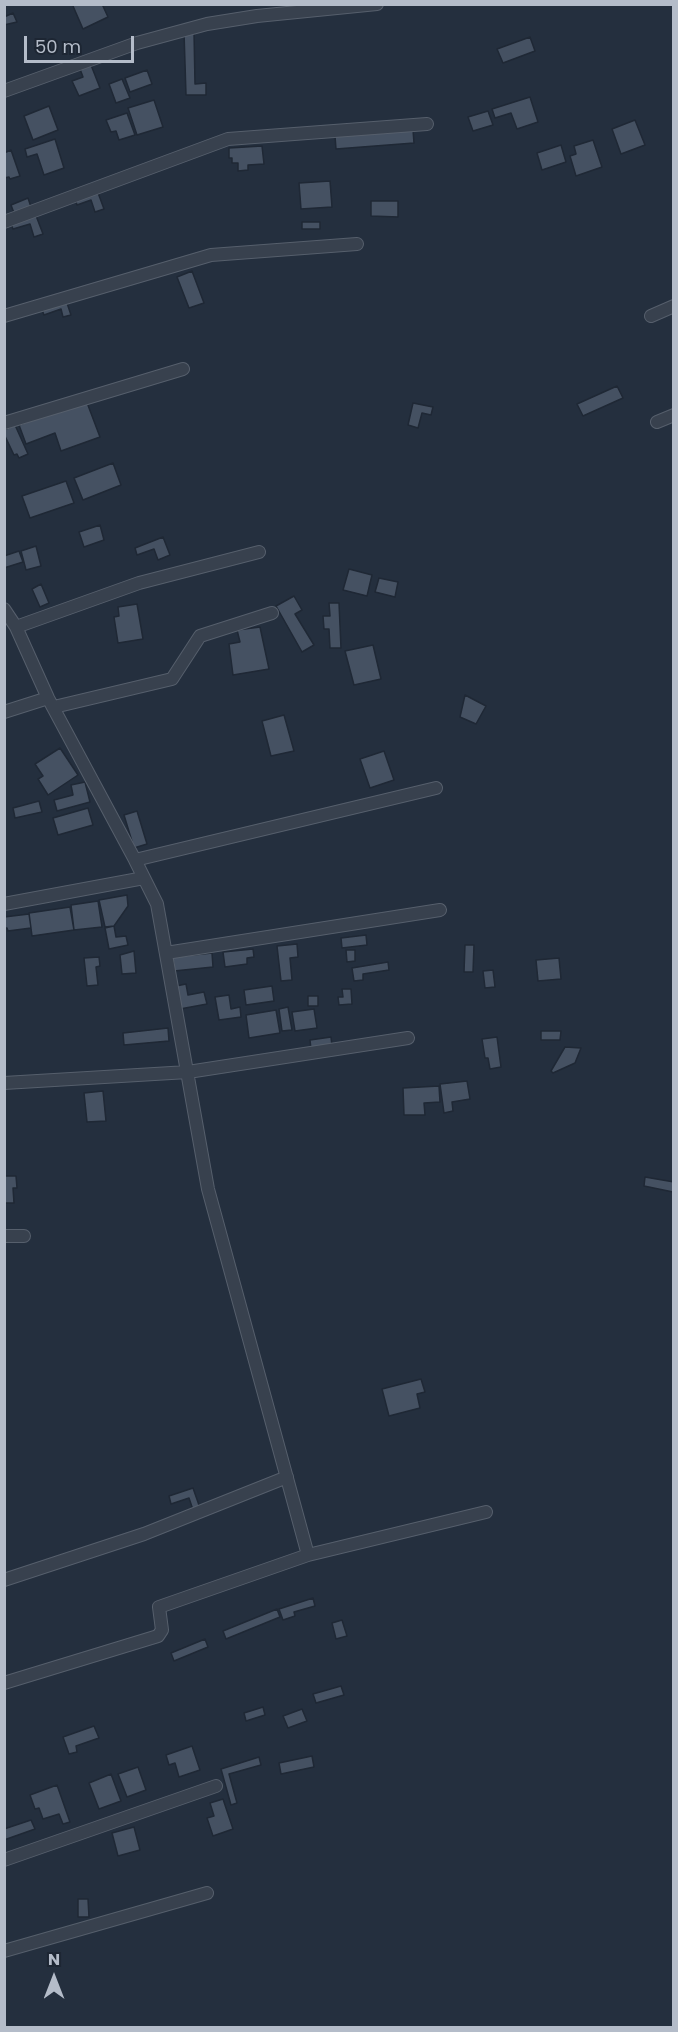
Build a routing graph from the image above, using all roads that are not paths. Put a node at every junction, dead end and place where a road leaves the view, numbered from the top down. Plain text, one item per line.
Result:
1 (377, 4) edge
2 (4, 91) edge
3 (427, 124) dead end
4 (4, 222) edge
5 (357, 244) dead end
6 (674, 306) edge
7 (4, 316) edge
8 (651, 316) dead end
9 (183, 369) dead end
10 (674, 415) edge
11 (657, 422) dead end
12 (4, 423) edge
13 (259, 552) dead end
14 (5, 612) edge
15 (272, 613) dead end
16 (16, 627) junction
17 (51, 703) junction
18 (4, 712) edge
19 (436, 788) dead end
20 (135, 860) junction
21 (144, 878) junction
22 (4, 904) edge
23 (440, 910) dead end
24 (166, 952) junction
25 (408, 1038) dead end
26 (188, 1072) junction
27 (4, 1083) edge
28 (4, 1236) edge
29 (24, 1236) dead end
30 (287, 1478) junction
31 (486, 1512) dead end
32 (308, 1555) junction
33 (4, 1580) edge
34 (4, 1683) edge
35 (216, 1786) dead end
36 (4, 1860) edge
37 (207, 1893) dead end
38 (4, 1951) edge

1 - 2 street
3 - 4 street
5 - 7 street
6 - 8 street
9 - 12 street
10 - 11 street
13 - 16 street
14 - 16 street
15 - 17 street
16 - 17 street
17 - 18 street
17 - 20 street
19 - 20 street
20 - 21 street
21 - 22 street
21 - 24 street
23 - 24 street
24 - 26 street
25 - 26 street
26 - 27 street
26 - 30 street
28 - 29 street
30 - 32 street
30 - 33 street
31 - 32 street
32 - 34 street
35 - 36 street
37 - 38 street

